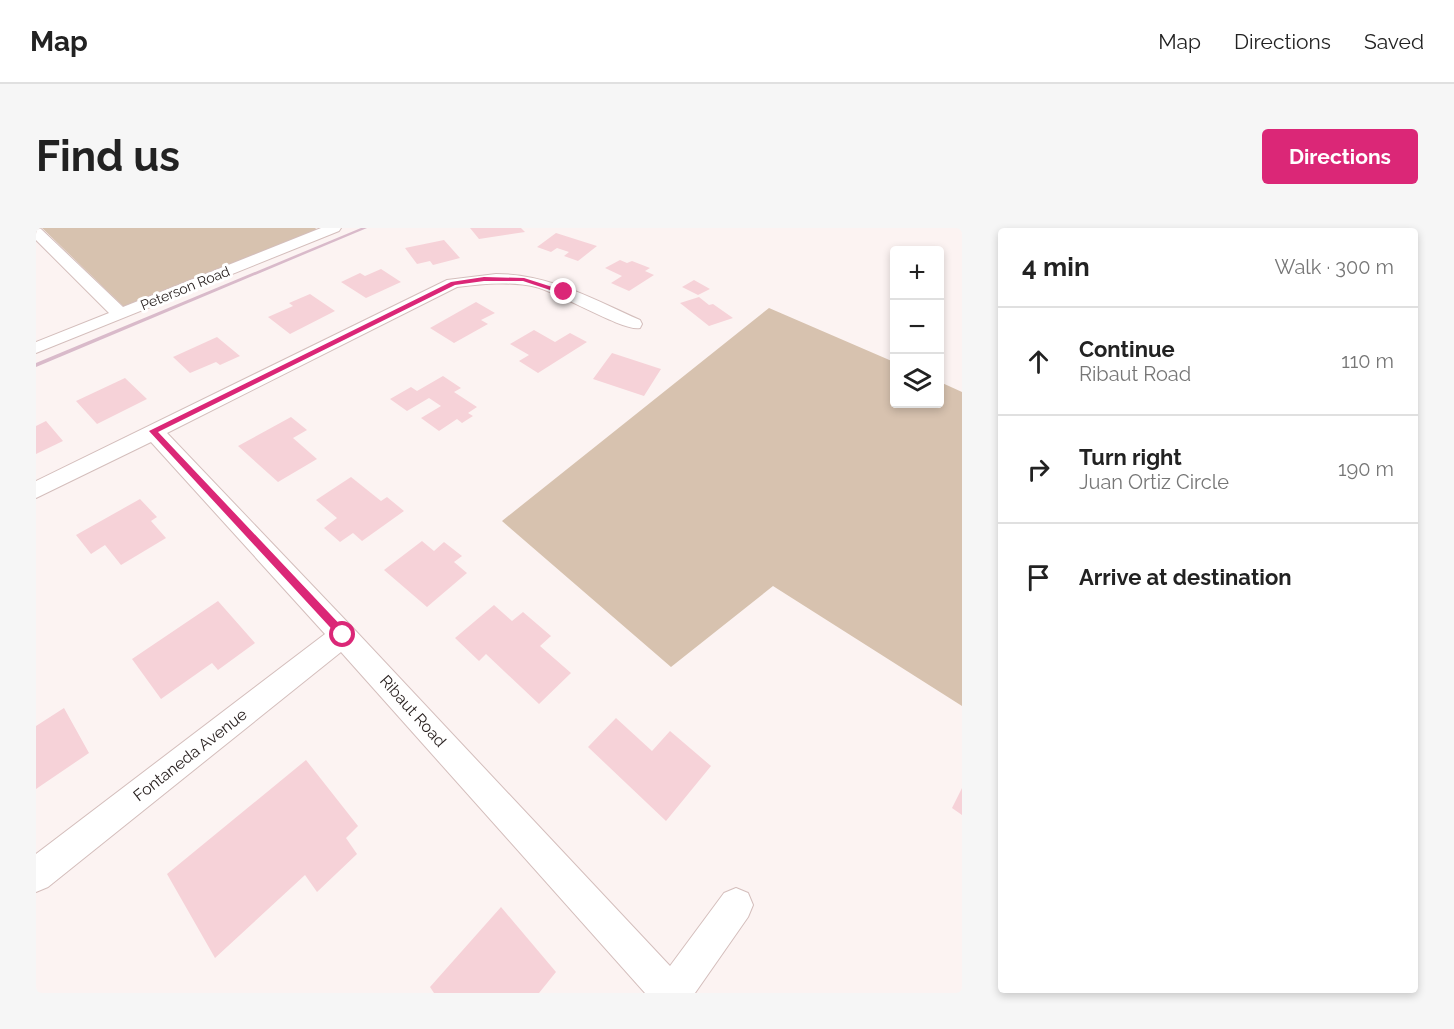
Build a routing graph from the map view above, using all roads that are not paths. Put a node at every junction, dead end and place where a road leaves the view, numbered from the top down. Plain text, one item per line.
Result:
1 (334, 228) edge
2 (36, 232) edge
3 (120, 314) junction
4 (633, 324) dead end
5 (36, 348) edge
6 (153, 431) junction
7 (36, 490) edge
8 (343, 635) junction
9 (36, 875) edge
10 (736, 904) dead end
11 (672, 993) edge

1 - 3 street, Peterson Road
2 - 3 street
3 - 5 street, Peterson Road
4 - 6 street
6 - 7 street
6 - 8 street, Ribaut Road
8 - 9 street, Fontaneda Avenue
8 - 11 street, Ribaut Road
10 - 11 street

